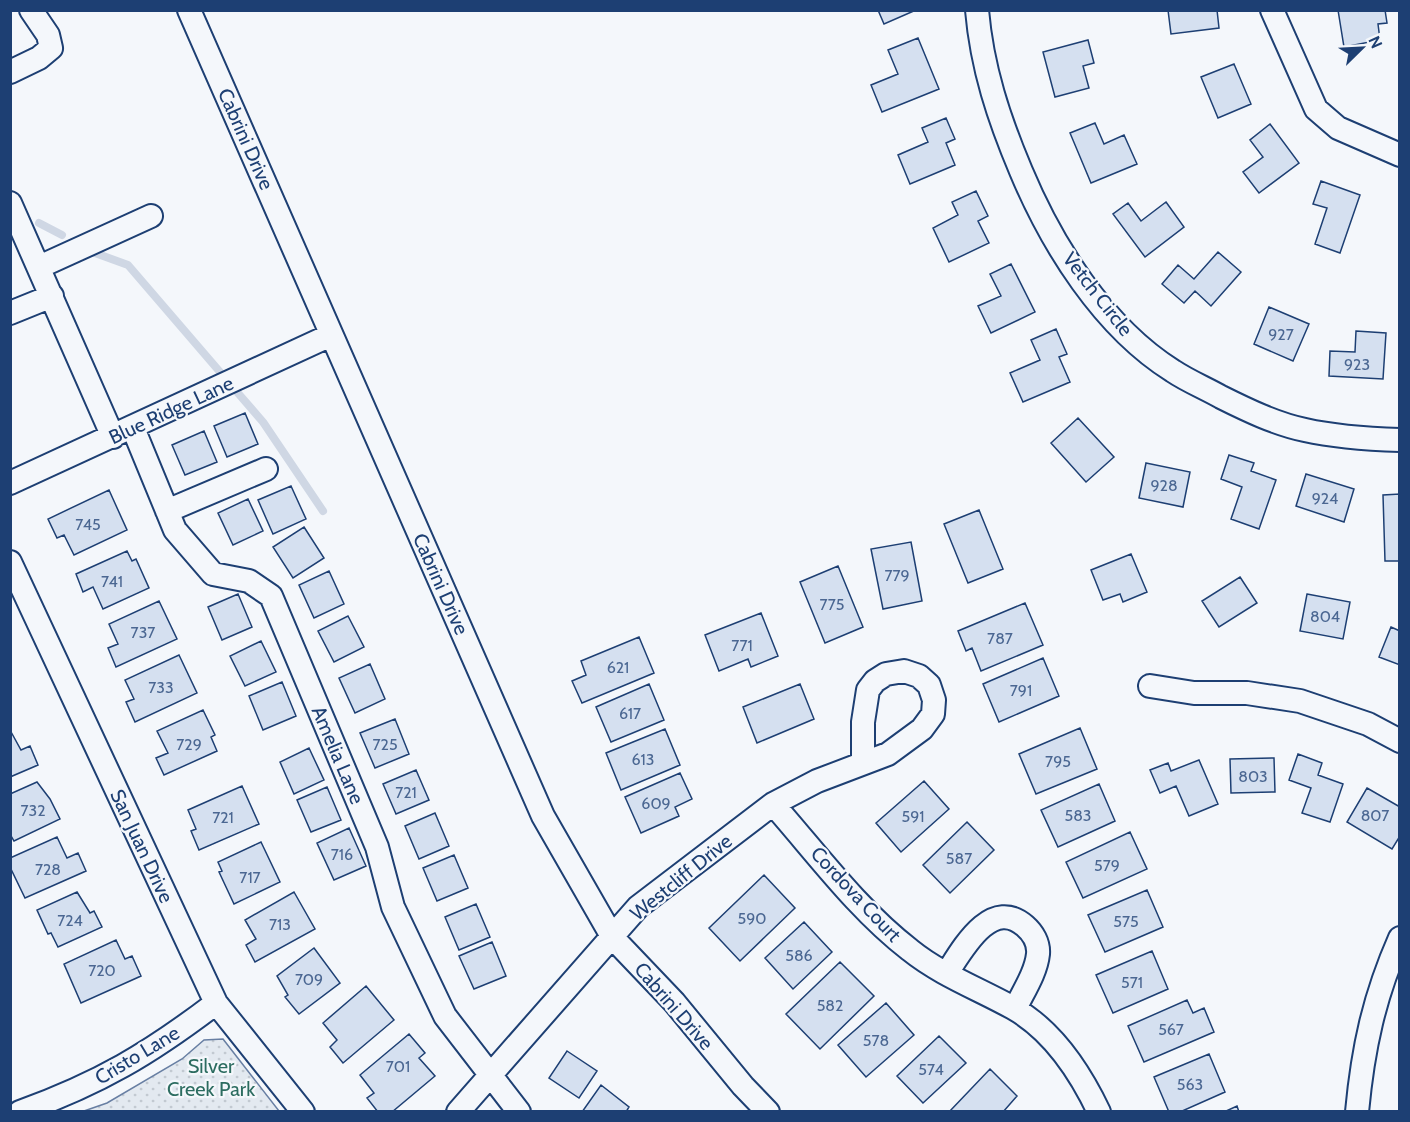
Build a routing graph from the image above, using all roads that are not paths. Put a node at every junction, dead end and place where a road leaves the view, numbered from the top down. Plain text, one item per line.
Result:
1 (31, 10) edge
2 (189, 10) edge
3 (977, 10) edge
4 (1272, 10) edge
5 (10, 72) edge
6 (1400, 155) edge
7 (10, 203) edge
8 (151, 216) dead end
9 (39, 267) junction
10 (52, 296) junction
11 (10, 313) edge
12 (331, 334) junction
13 (123, 432) junction
14 (1400, 440) edge
15 (266, 469) dead end
16 (10, 483) edge
17 (167, 511) junction
18 (10, 562) edge
19 (1150, 686) dead end
20 (1400, 741) edge
21 (863, 762) dead end
22 (773, 804) junction
23 (613, 938) junction
24 (1400, 938) edge
25 (947, 974) junction
26 (216, 1003) junction
27 (1015, 1009) junction
28 (490, 1076) junction
29 (20, 1112) edge
30 (303, 1112) edge
31 (458, 1112) edge
32 (519, 1112) edge
33 (768, 1112) edge
34 (1099, 1112) edge
35 (1357, 1112) edge

1 - 5 street
2 - 12 street, Cabrini Drive
3 - 14 street, Vetch Circle
4 - 6 street
7 - 9 street, Amelia Lane
8 - 9 street
9 - 10 street, Amelia Lane
10 - 11 street
10 - 13 street, Amelia Lane
12 - 13 street, Blue Ridge Lane
12 - 23 street, Cabrini Drive
13 - 16 street, Blue Ridge Lane
13 - 17 street, Amelia Lane
15 - 17 street
17 - 28 street, Amelia Lane
18 - 26 street, San Juan Drive
19 - 20 street
21 - 22 street, Westcliff Drive
22 - 23 street, Westcliff Drive
22 - 25 street, Cordova Court
23 - 28 street, Westcliff Drive
23 - 33 street, Cabrini Drive
24 - 35 street
25 - 27 street, Cordova Court
25 - 27 street
26 - 29 street, Cristo Lane
26 - 30 street, San Juan Drive
27 - 34 street, Cordova Court
28 - 31 street, Westcliff Drive
28 - 32 street, Amelia Lane

